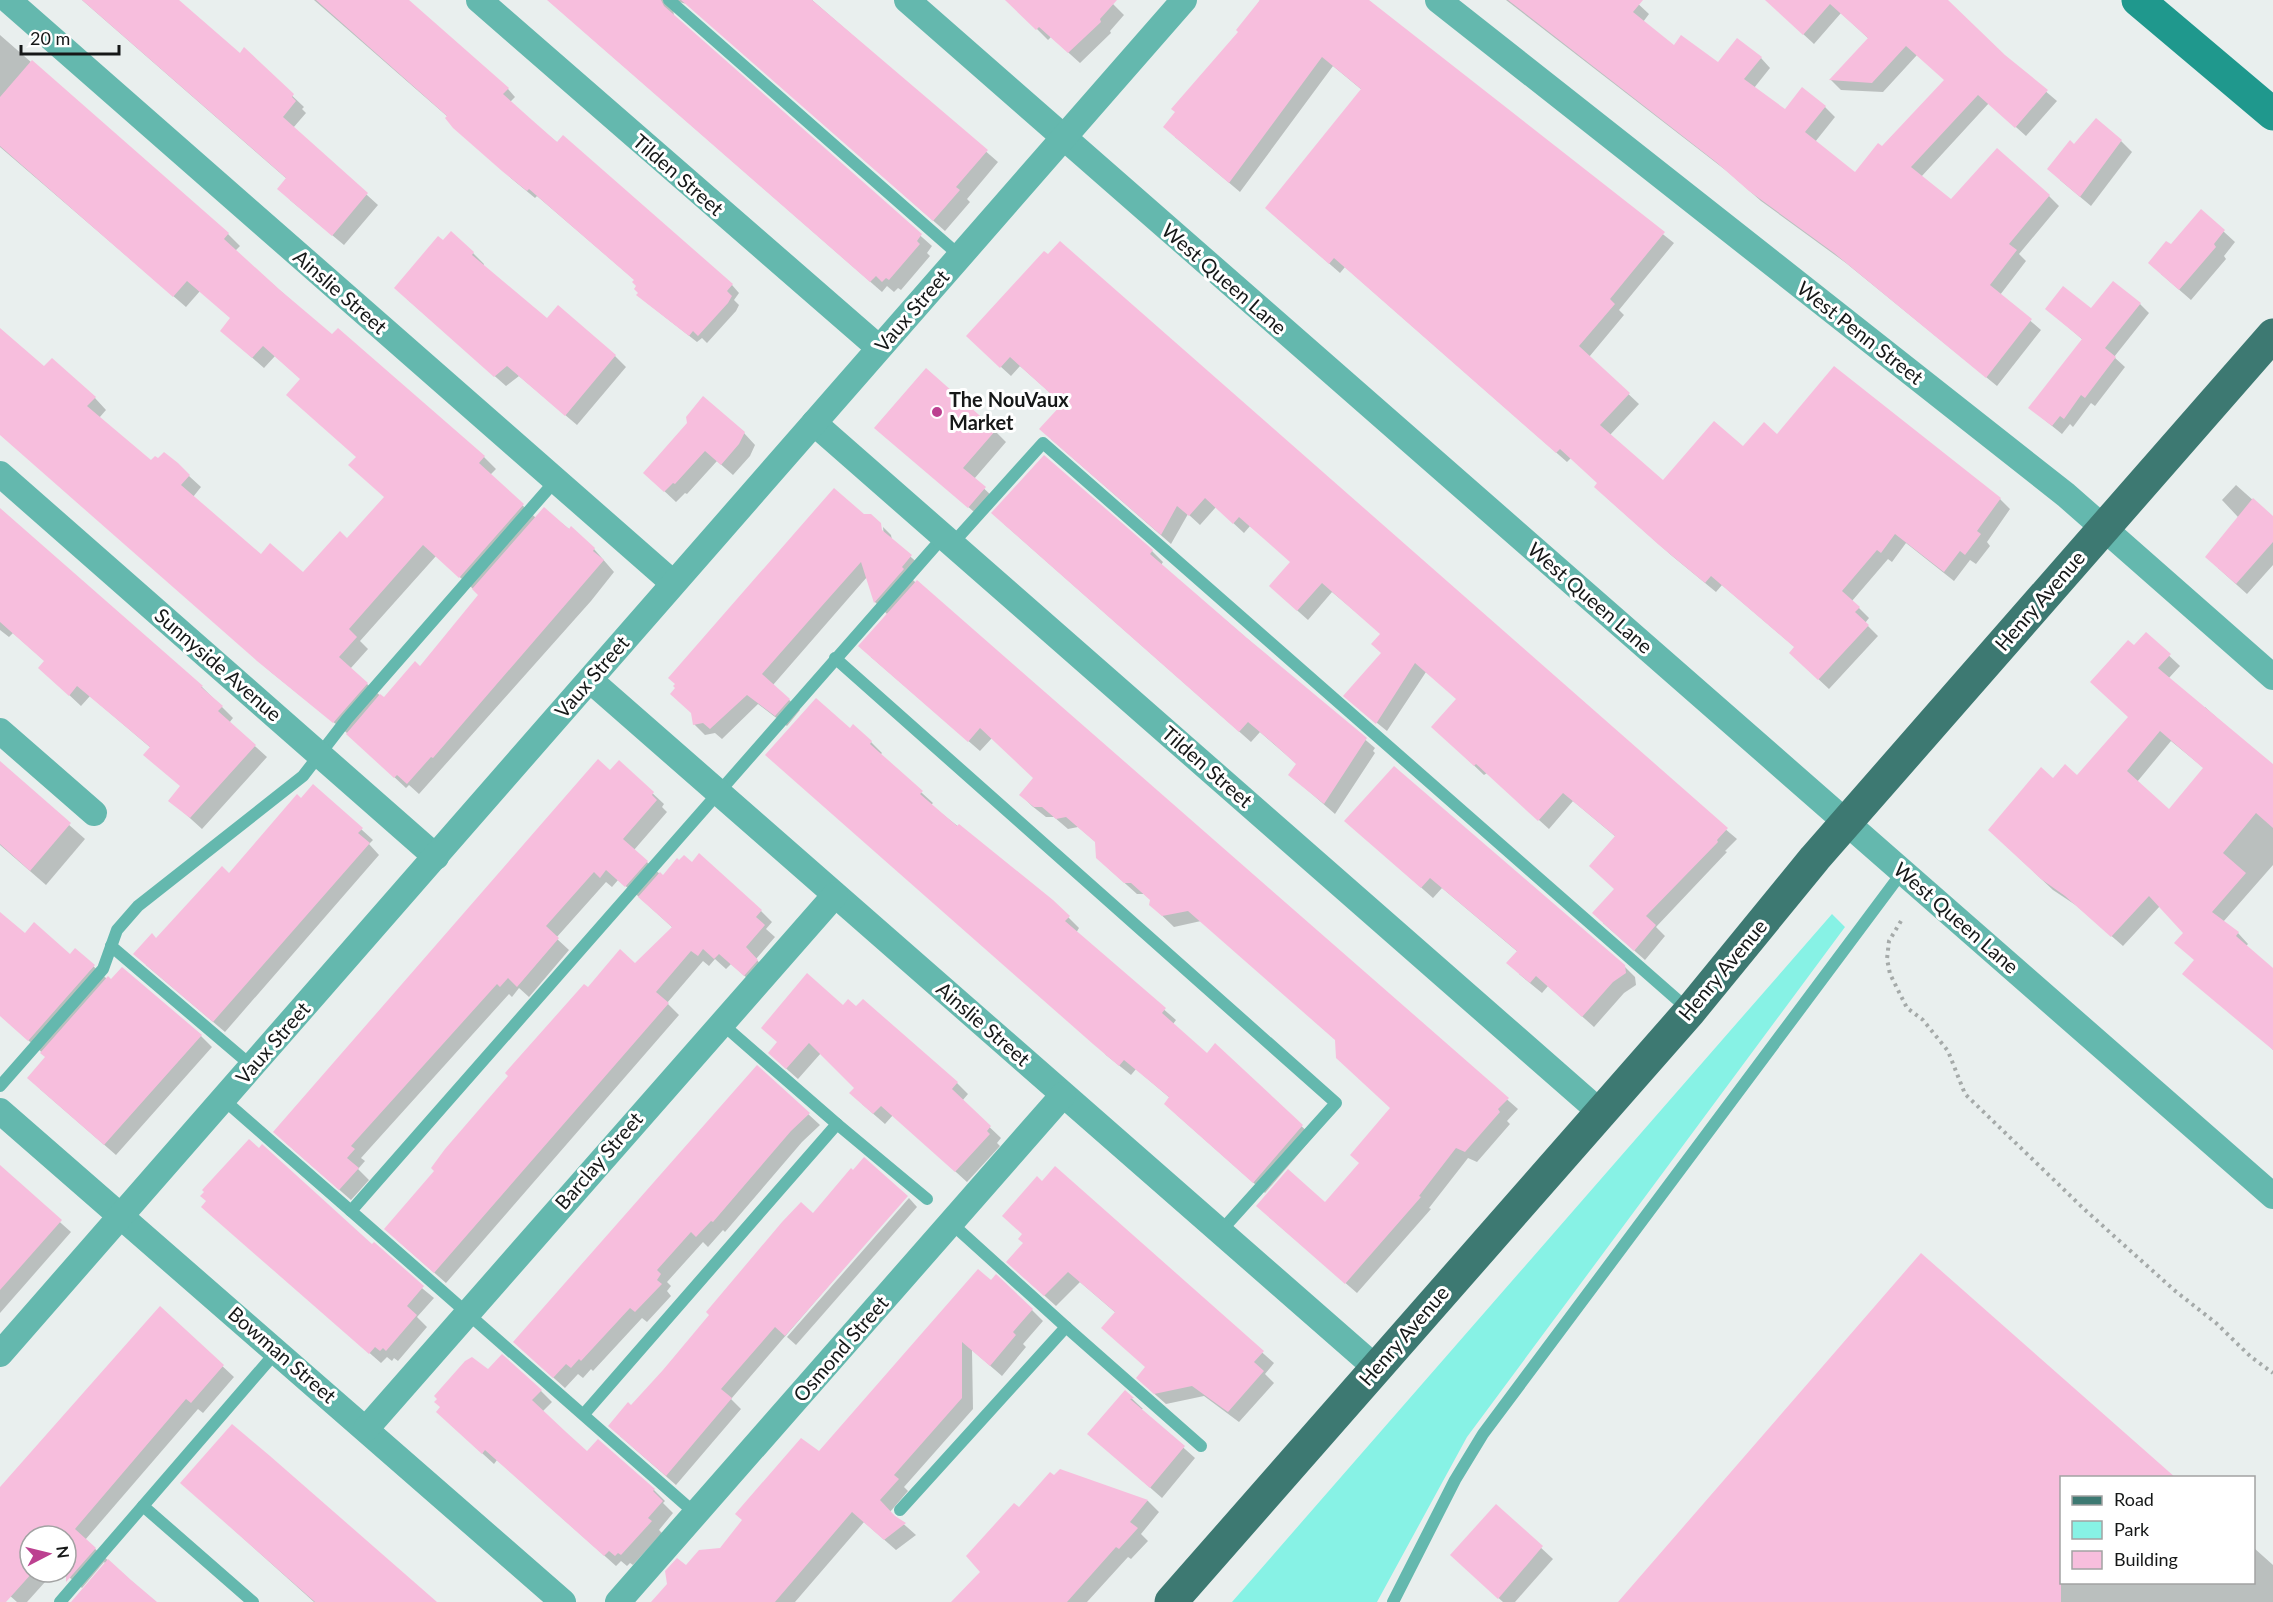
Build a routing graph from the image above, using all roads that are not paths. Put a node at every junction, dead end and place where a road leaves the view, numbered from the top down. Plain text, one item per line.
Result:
1 (8, 0) edge
2 (479, 0) edge
3 (669, 0) edge
4 (907, 0) edge
5 (1183, 0) edge
6 (1438, 0) edge
7 (2138, 0) edge
8 (2273, 114) edge
9 (1064, 138) junction
10 (960, 256) junction
11 (2273, 335) edge
12 (879, 348) junction
13 (814, 423) junction
14 (0, 474) edge
15 (556, 480) junction
16 (2105, 528) junction
17 (948, 540) junction
18 (673, 583) junction
19 (835, 658) junction
20 (2273, 677) edge
21 (590, 680) junction
22 (0, 731) edge
23 (321, 756) junction
24 (718, 793) junction
25 (94, 813) dead end
26 (1847, 822) junction
27 (436, 857) junction
28 (1903, 871) junction
29 (835, 895) junction
30 (111, 946) junction
31 (1690, 1011) junction
32 (721, 1023) junction
33 (253, 1067) junction
34 (0, 1086) edge
35 (1063, 1095) junction
36 (224, 1100) junction
37 (0, 1110) edge
38 (1600, 1113) junction
39 (837, 1124) junction
40 (2273, 1196) edge
41 (927, 1198) dead end
42 (351, 1211) junction
43 (122, 1215) junction
44 (951, 1222) junction
45 (1220, 1232) junction
46 (466, 1312) junction
47 (1066, 1327) junction
48 (277, 1351) junction
49 (0, 1354) edge
50 (1376, 1368) junction
51 (584, 1414) junction
52 (366, 1429) junction
53 (1201, 1446) dead end
54 (143, 1506) junction
55 (900, 1510) dead end
56 (696, 1514) junction
57 (60, 1602) edge
58 (253, 1602) edge
59 (563, 1602) edge
60 (618, 1602) edge
61 (1171, 1602) edge
62 (1393, 1602) edge

1 - 15 street, Ainslie Street
2 - 12 street, Tilden Street
3 - 10 lane
4 - 9 street, West Queen Lane
5 - 9 street, Vaux Street
6 - 16 street, West Penn Street
7 - 8 street
9 - 10 street, Vaux Street
9 - 26 street, West Queen Lane
10 - 12 street, Vaux Street
11 - 16 main road, Henry Avenue
12 - 13 street, Vaux Street
13 - 17 street, Tilden Street
13 - 18 street, Vaux Street
14 - 23 street, Sunnyside Avenue
15 - 18 street, Ainslie Street
15 - 23 lane
16 - 20 street, West Penn Street
16 - 26 main road, Henry Avenue
17 - 19 lane
17 - 31 lane
17 - 38 street, Tilden Street
18 - 21 street, Vaux Street
19 - 24 lane
19 - 45 lane
21 - 24 street, Ainslie Street
21 - 27 street, Vaux Street
22 - 25 street
23 - 27 street, Sunnyside Avenue
23 - 30 lane
24 - 29 street, Ainslie Street
24 - 42 lane
26 - 28 street, West Queen Lane
26 - 31 main road, Henry Avenue
27 - 33 street, Vaux Street
28 - 40 street, West Queen Lane
28 - 62 lane
29 - 32 street, Barclay Street
29 - 35 street, Ainslie Street
30 - 33 lane
30 - 34 lane
31 - 38 main road, Henry Avenue
32 - 39 lane
32 - 46 street, Barclay Street
33 - 36 street, Vaux Street
35 - 44 street, Osmond Street
35 - 45 street, Ainslie Street
36 - 42 lane
36 - 43 street, Vaux Street
37 - 43 street, Bowman Street
38 - 50 main road, Henry Avenue
39 - 41 lane
39 - 51 lane
42 - 46 lane
43 - 48 street, Bowman Street
43 - 49 street, Vaux Street
44 - 47 lane
44 - 56 street, Osmond Street
45 - 50 street, Ainslie Street
46 - 51 lane
46 - 52 street, Barclay Street
47 - 53 lane
47 - 55 lane
48 - 52 street, Bowman Street
48 - 54 lane
50 - 61 main road, Henry Avenue
51 - 56 lane
52 - 59 street, Bowman Street
54 - 57 lane
54 - 58 lane
56 - 60 street, Osmond Street

